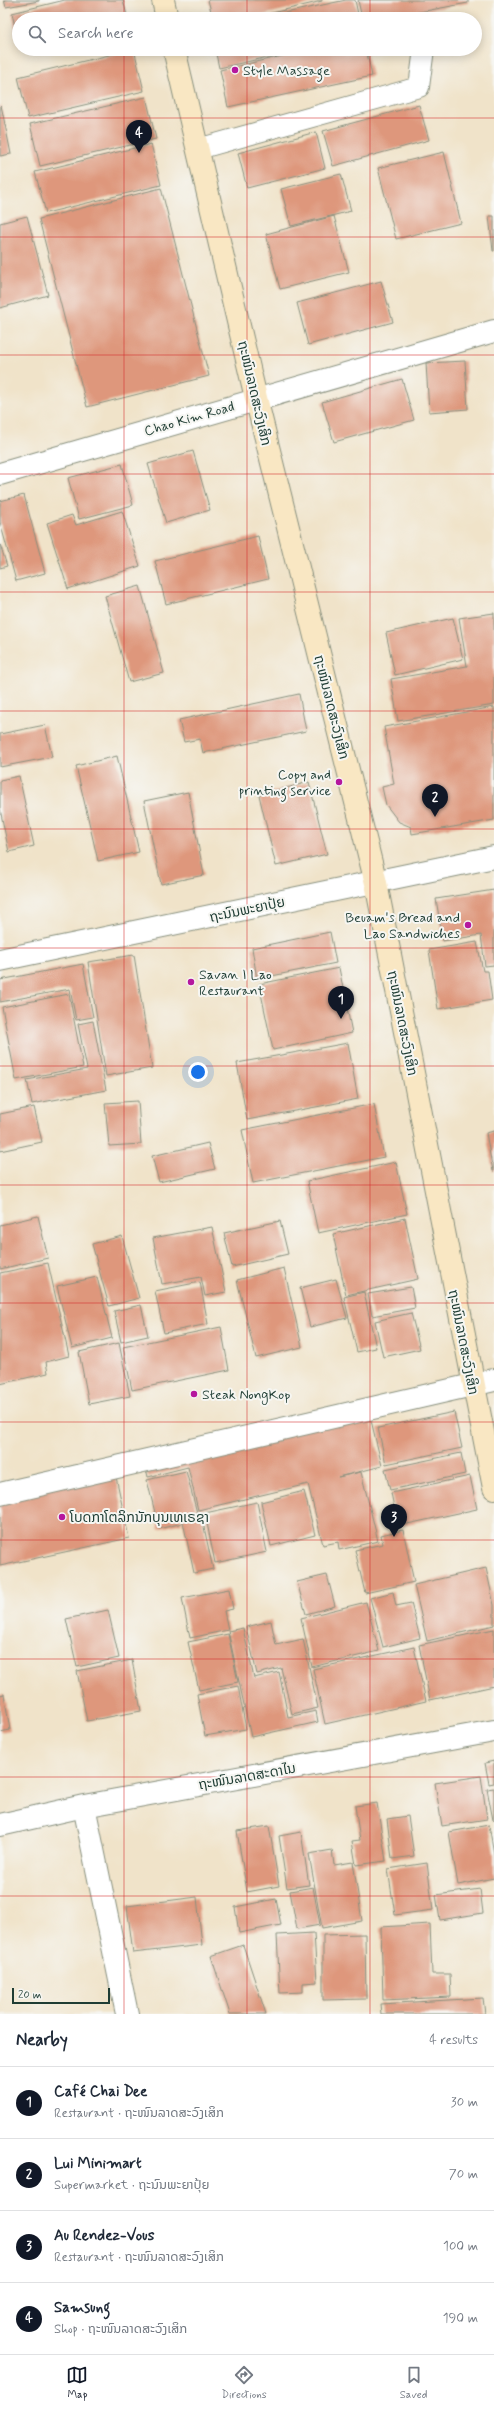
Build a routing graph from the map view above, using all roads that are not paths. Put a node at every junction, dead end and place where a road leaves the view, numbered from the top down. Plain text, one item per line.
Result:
1 (163, 0) edge
2 (166, 12) edge
3 (176, 56) edge
4 (423, 56) edge
5 (198, 149) junction
6 (494, 331) edge
7 (256, 398) junction
8 (0, 474) edge
9 (494, 857) edge
10 (376, 883) junction
11 (0, 960) edge
12 (494, 1380) edge
13 (473, 1386) junction
14 (494, 1488) edge
15 (0, 1494) edge
16 (494, 1731) edge
17 (84, 1806) junction
18 (0, 1825) edge
19 (127, 2014) edge

1 - 2 street
3 - 5 street, ຖະໜົນລາດສະວົງເສິກ
4 - 5 lane
5 - 7 street, ຖະໜົນລາດສະວົງເສິກ
6 - 7 street, Chao Kim Road
7 - 8 street, Chao Kim Road
7 - 10 street, ຖະໜົນລາດສະວົງເສິກ
9 - 10 street, ຖະນົນພະຍາປຸ້ຍ
10 - 11 street, ຖະນົນພະຍາປຸ້ຍ
10 - 13 street, ຖະໜົນລາດສະວົງເສິກ
12 - 13 street
13 - 14 street, ຖະໜົນລາດສະວົງເສິກ
13 - 15 street
16 - 17 street, ຖະໜົນລາດສະດາໄນ
17 - 18 street, ຖະໜົນລາດສະດາໄນ
17 - 19 street

